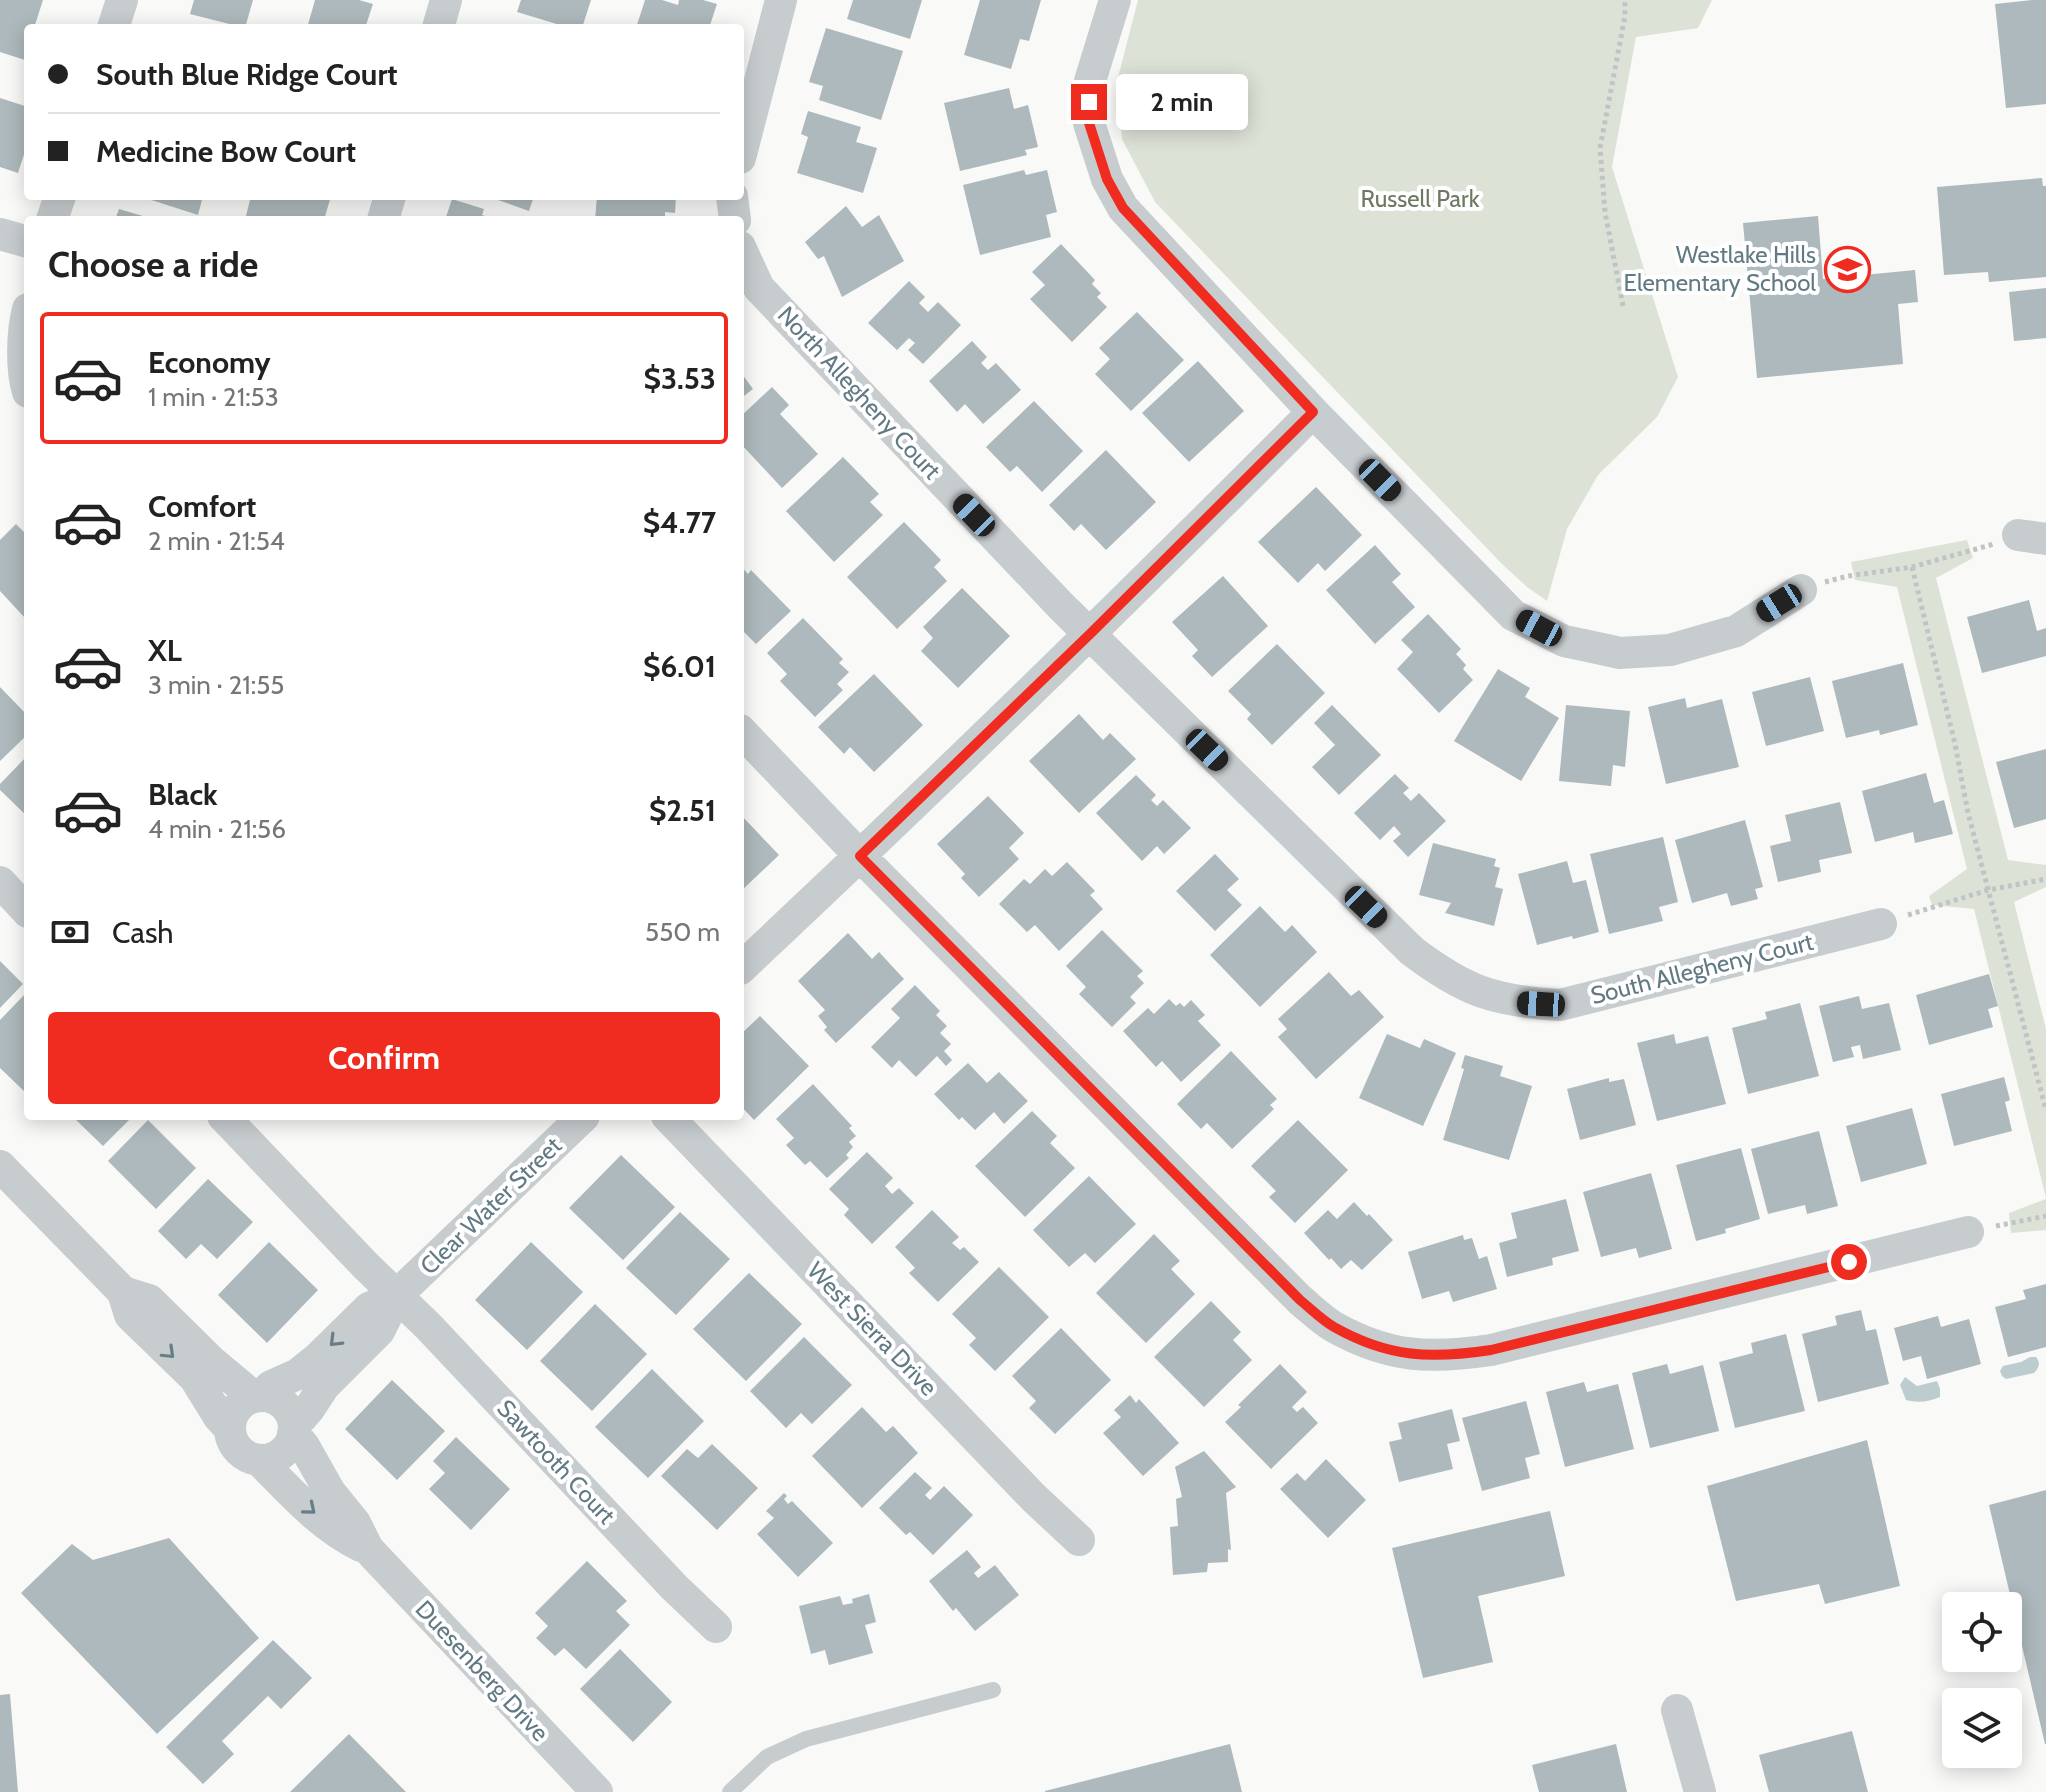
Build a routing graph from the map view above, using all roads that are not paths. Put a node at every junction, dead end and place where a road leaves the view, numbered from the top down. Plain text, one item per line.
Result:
1 (122, 0) edge
2 (446, 0) edge
3 (781, 0) edge
4 (1115, 0) edge
5 (114, 24) edge
6 (439, 24) edge
7 (744, 143) edge
8 (0, 234) edge
9 (24, 241) edge
10 (744, 256) edge
11 (1313, 412) junction
12 (1801, 590) road end
13 (1090, 634) junction
14 (744, 734) edge
15 (860, 856) junction
16 (0, 882) edge
17 (24, 908) edge
18 (1881, 924) road end
19 (744, 965) edge
20 (227, 1120) edge
21 (580, 1120) edge
22 (671, 1120) edge
23 (0, 1166) edge
24 (1968, 1232) road end
25 (123, 1292) junction
26 (397, 1295) junction
27 (258, 1396) junction
28 (230, 1429) junction
29 (294, 1429) junction
30 (259, 1460) junction
31 (1079, 1540) dead end
32 (368, 1549) junction
33 (716, 1627) dead end
34 (993, 1690) dead end
35 (1677, 1710) dead end
36 (597, 1792) edge
37 (730, 1792) edge
38 (1700, 1792) edge

1 - 5 street
2 - 6 street
3 - 7 street
4 - 11 street
8 - 9 street
10 - 13 street, North Allegheny Court
11 - 12 street
11 - 13 street
13 - 15 street
13 - 18 street, South Allegheny Court
14 - 15 street
15 - 19 street
15 - 24 street
16 - 17 street
20 - 26 street, Sawtooth Court
21 - 26 street, Clear Water Street
22 - 31 street, West Sierra Drive
23 - 25 street, Duesenberg Drive
25 - 27 street, Duesenberg Drive
25 -> 28 street, Duesenberg Drive
26 -> 27 street, Clear Water Street
26 - 29 street, Clear Water Street
26 - 33 street, Sawtooth Court
27 - 28 street
27 - 29 street, Duesenberg Drive
28 - 30 street, Duesenberg Drive
29 - 30 street
29 - 32 street, Duesenberg Drive
30 -> 32 street, Duesenberg Drive
32 - 36 street, Duesenberg Drive
34 - 37 lane
35 - 38 street

